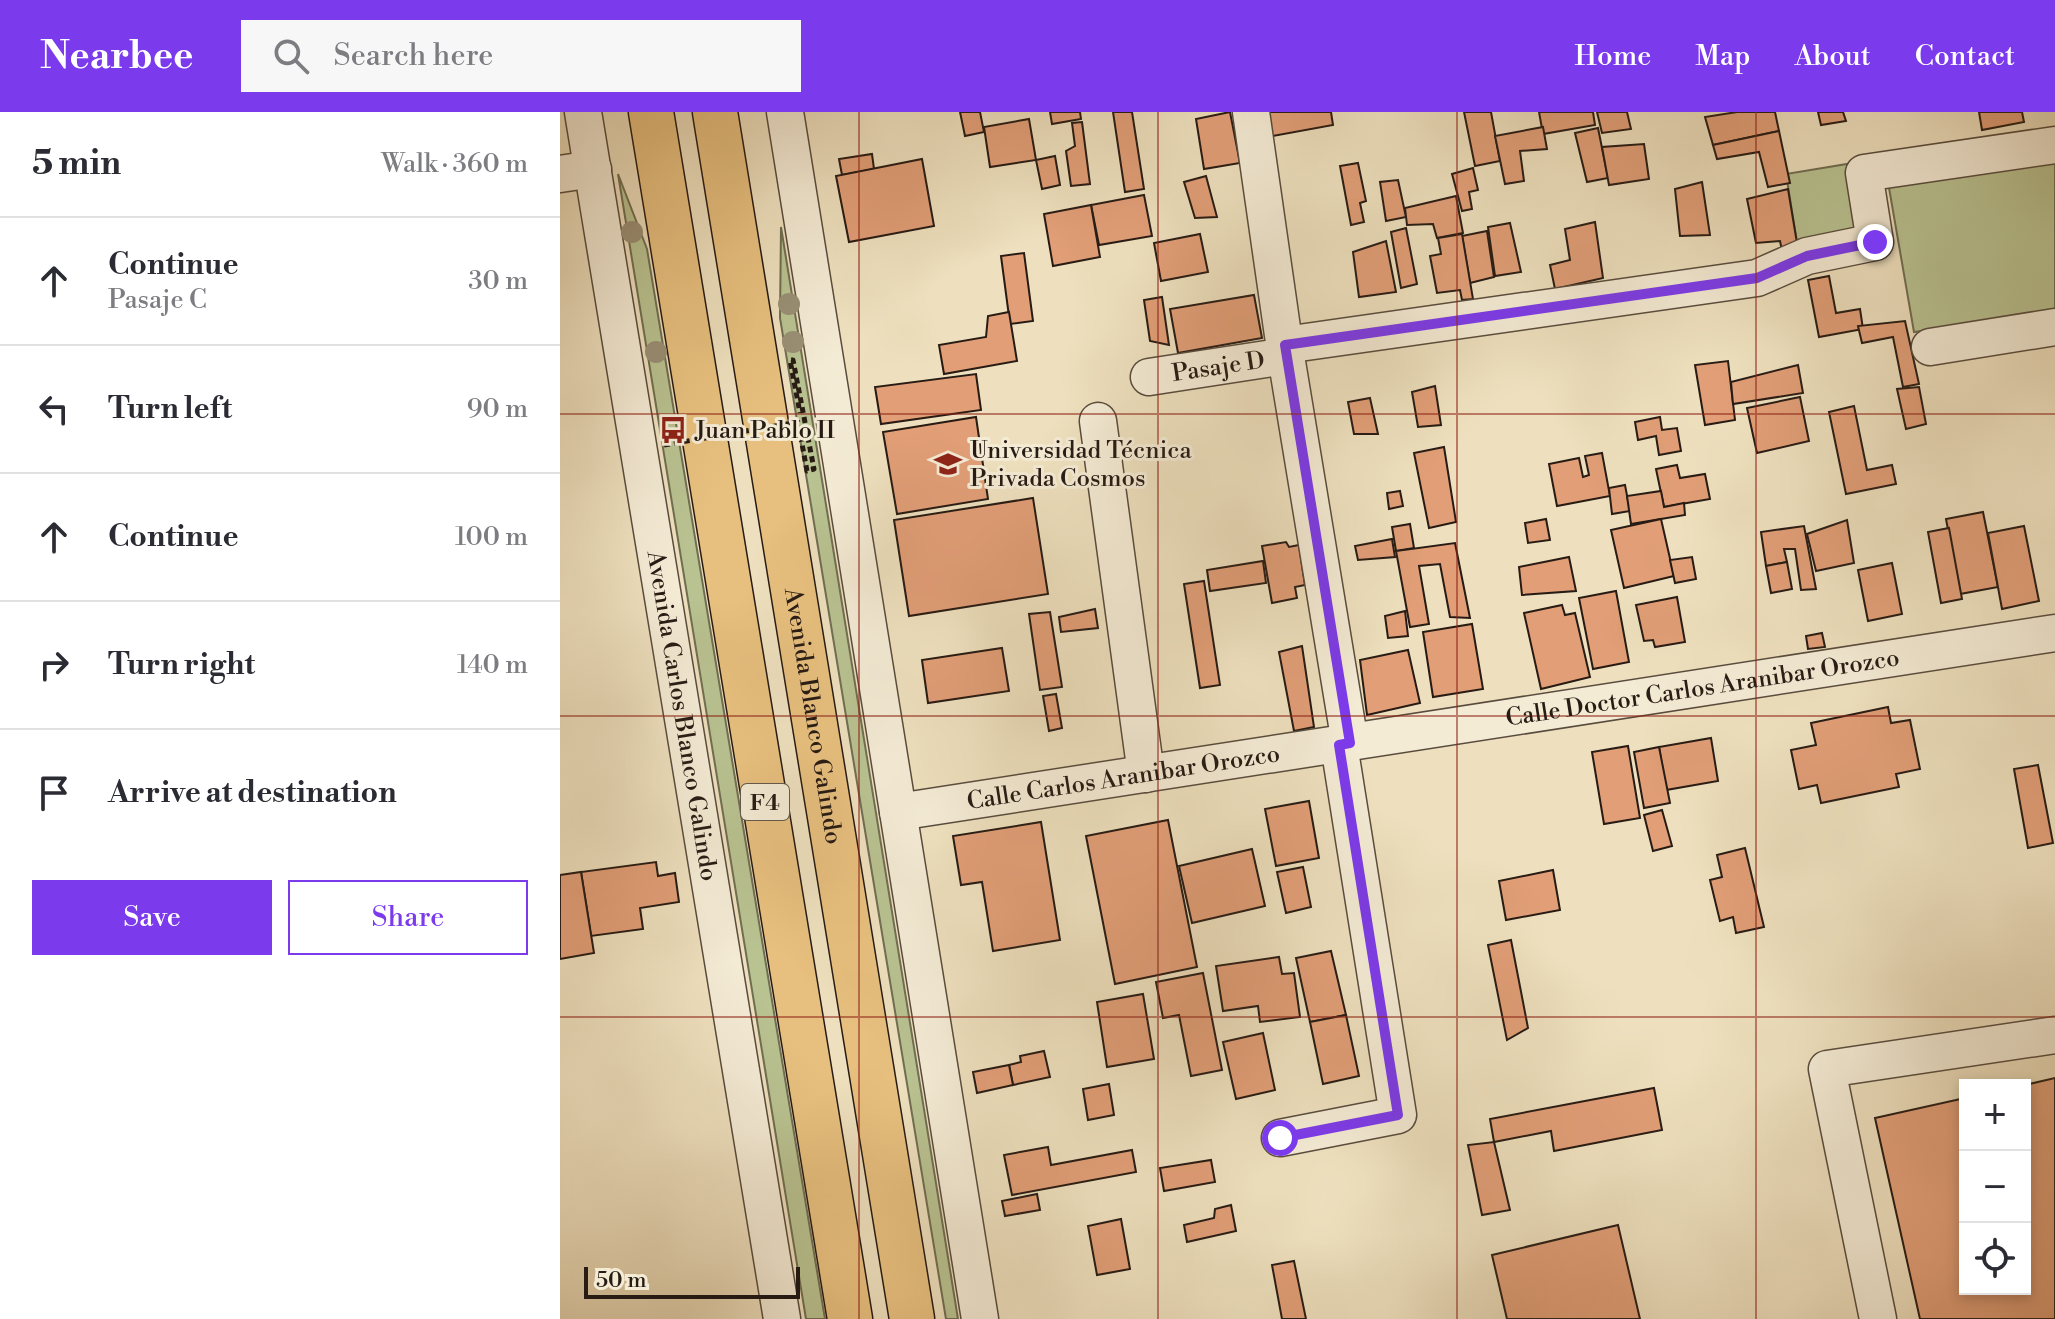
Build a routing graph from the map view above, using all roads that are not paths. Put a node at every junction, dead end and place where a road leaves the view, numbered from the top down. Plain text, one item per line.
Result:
1 (583, 112) edge
2 (651, 112) edge
3 (715, 112) edge
4 (785, 112) edge
5 (1251, 112) edge
6 (2055, 145) edge
7 (577, 171) edge
8 (2055, 327) edge
9 (1930, 347) dead end
10 (1286, 351) junction
11 (1149, 377) dead end
12 (1098, 421) dead end
13 (2055, 633) edge
14 (1344, 744) junction
15 (1146, 774) junction
16 (898, 812) junction
17 (2055, 1035) edge
18 (1280, 1138) dead end
19 (782, 1319) edge
20 (850, 1319) edge
21 (912, 1319) edge
22 (980, 1319) edge
23 (1878, 1319) edge

1 - 7 street, Avenida Carlos Blanco Galindo
2 - 20 highway, F4
3 - 21 highway, Avenida Blanco Galindo / F4
4 - 16 street
5 - 10 street
6 - 10 street, Pasaje D
7 - 19 street, Avenida Carlos Blanco Galindo
8 - 9 street
10 - 11 street, Pasaje D
10 - 14 street
12 - 15 street
13 - 14 street, Calle Doctor Carlos Aranibar Orozco
14 - 15 street, Calle Carlos Aranibar Orozco
14 - 18 street
15 - 16 street, Calle Carlos Aranibar Orozco
16 - 22 street
17 - 23 street

